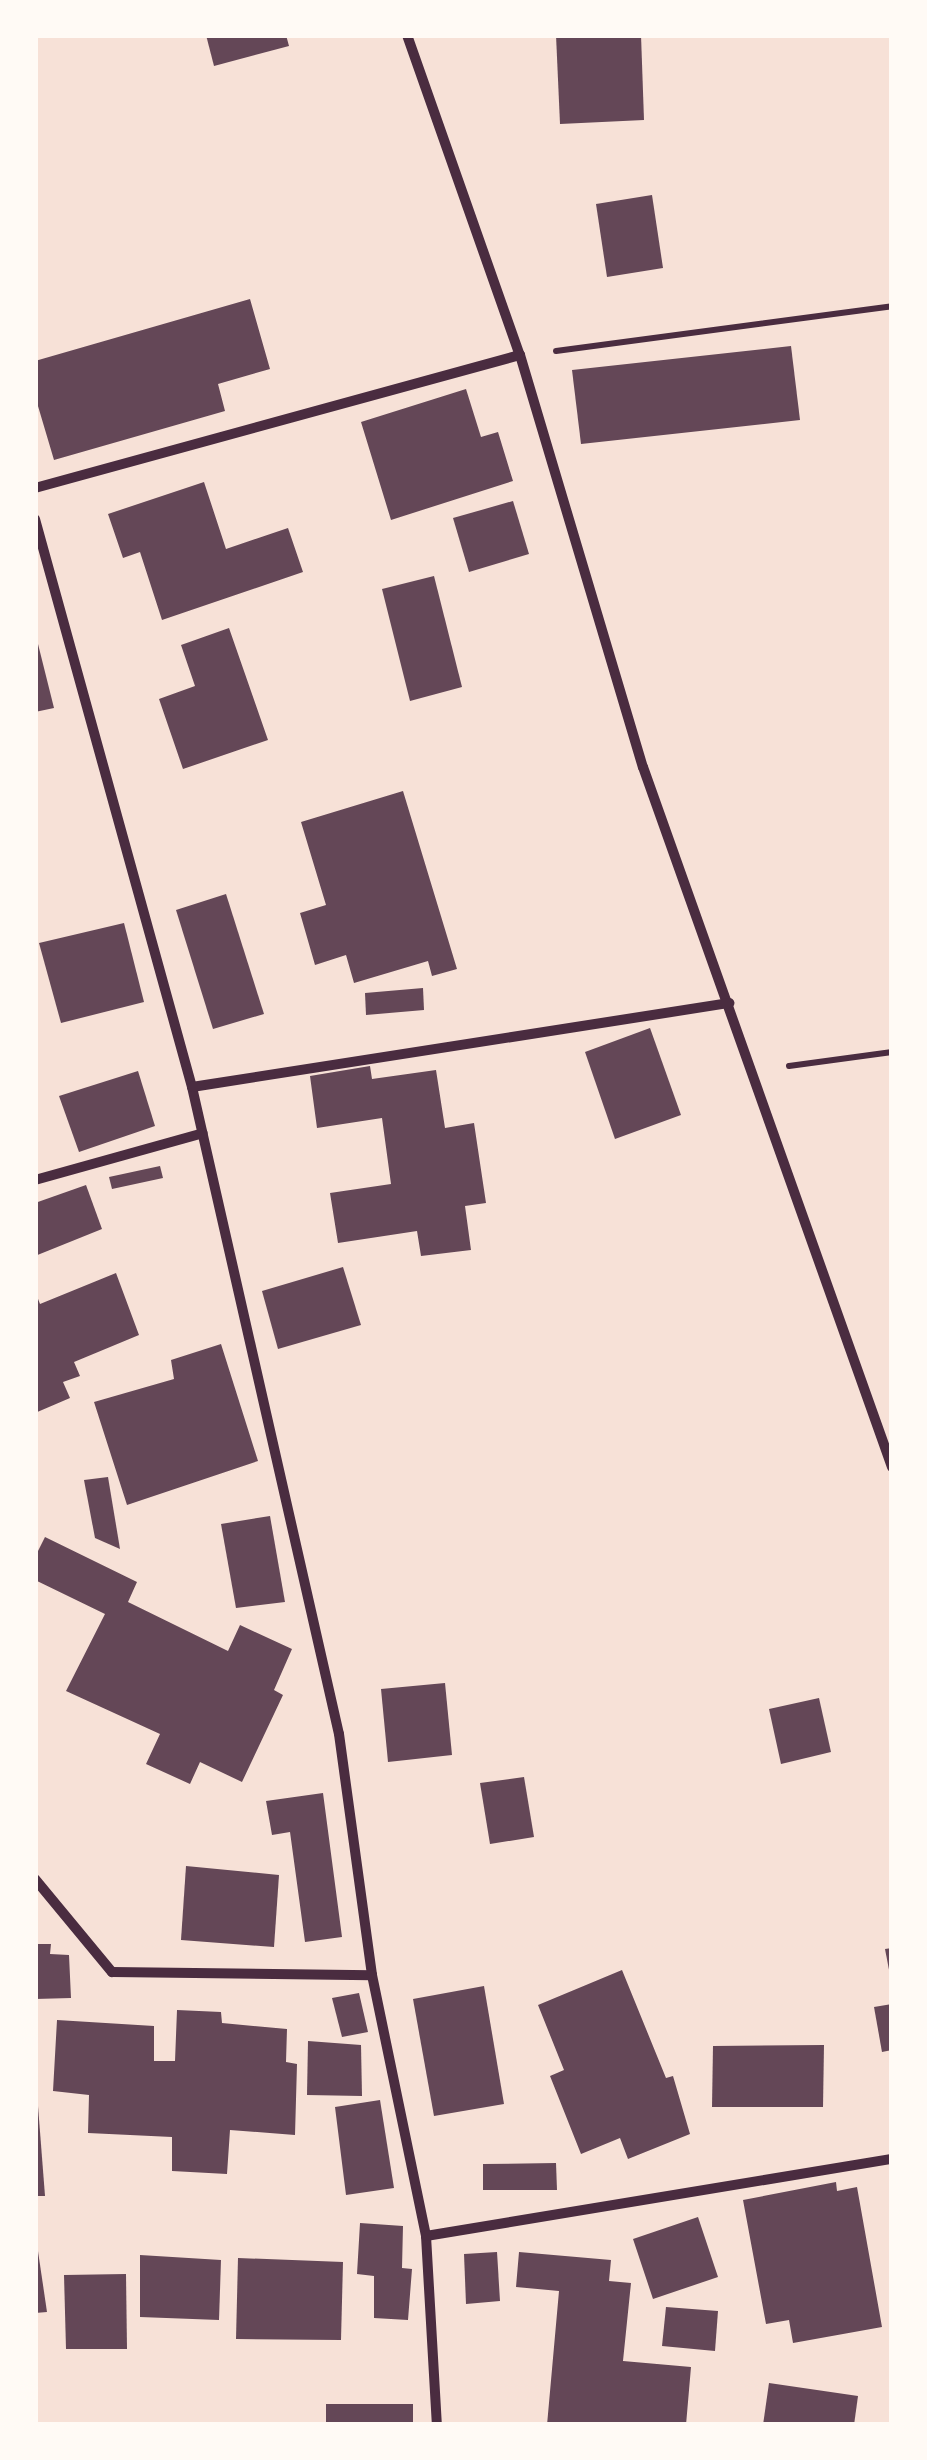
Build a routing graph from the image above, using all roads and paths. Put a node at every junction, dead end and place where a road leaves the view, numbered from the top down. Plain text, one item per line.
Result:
1 (407, 35) edge
2 (892, 306) edge
3 (520, 355) junction
4 (35, 488) edge
5 (35, 519) edge
6 (729, 1003) junction
7 (892, 1052) edge
8 (753, 1070) junction
9 (192, 1087) junction
10 (203, 1133) junction
11 (35, 1180) edge
12 (892, 1467) edge
13 (35, 1879) edge
14 (372, 1975) junction
15 (892, 2159) edge
16 (426, 2236) junction
17 (437, 2425) edge

1 - 3 street
2 - 3 path
3 - 4 street
3 - 6 street
5 - 9 street
6 - 8 street
6 - 9 street
7 - 8 path
8 - 12 street
9 - 10 street
10 - 11 street
10 - 14 street
13 - 14 street
14 - 16 street
15 - 16 street
16 - 17 street

